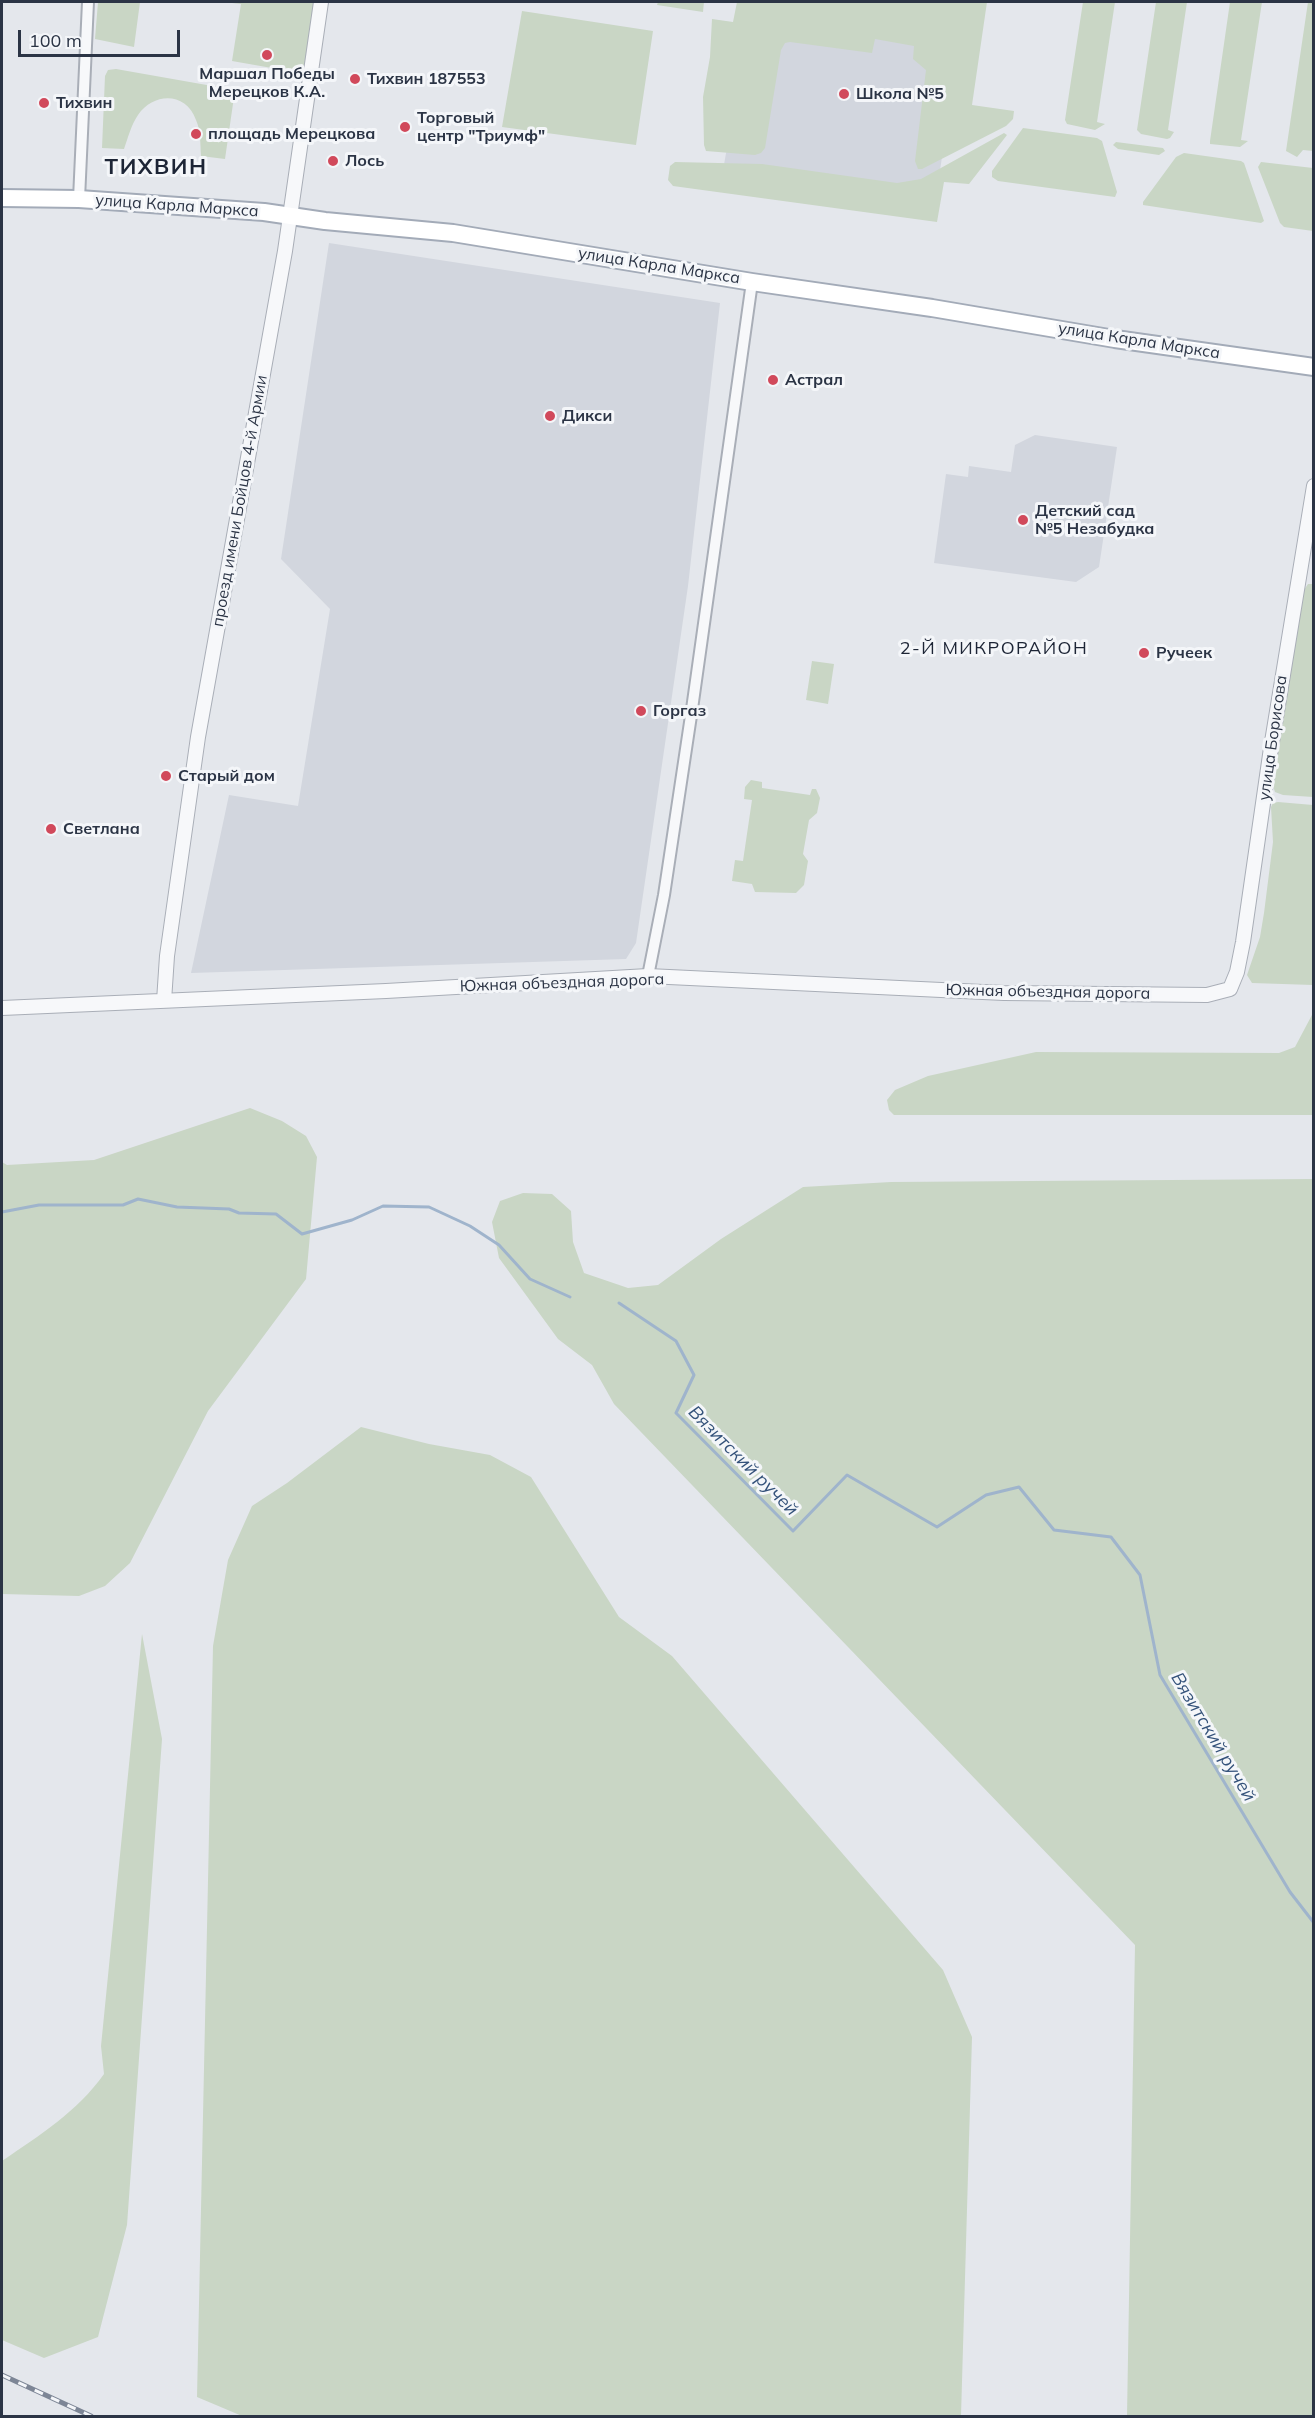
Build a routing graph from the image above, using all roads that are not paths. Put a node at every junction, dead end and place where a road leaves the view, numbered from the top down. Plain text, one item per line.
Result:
1 (88, 2) edge
2 (321, 2) edge
3 (2, 198) edge
4 (79, 199) junction
5 (291, 216) junction
6 (752, 282) junction
7 (1314, 367) edge
8 (1314, 486) edge
9 (648, 976) junction
10 (1230, 989) joint
11 (164, 1001) junction
12 (2, 1008) edge

1 - 4 street
2 - 5 street, проезд имени Бойцов 4-й Армии
3 - 4 main road, улица Карла Маркса
4 - 5 main road, улица Карла Маркса
5 - 6 main road, улица Карла Маркса
5 - 11 street, проезд имени Бойцов 4-й Армии
6 - 7 main road, улица Карла Маркса
6 - 9 street
8 - 10 street, улица Борисова
9 - 10 street, Южная объездная дорога
9 - 11 street, Южная объездная дорога
11 - 12 street, Южная объездная дорога

